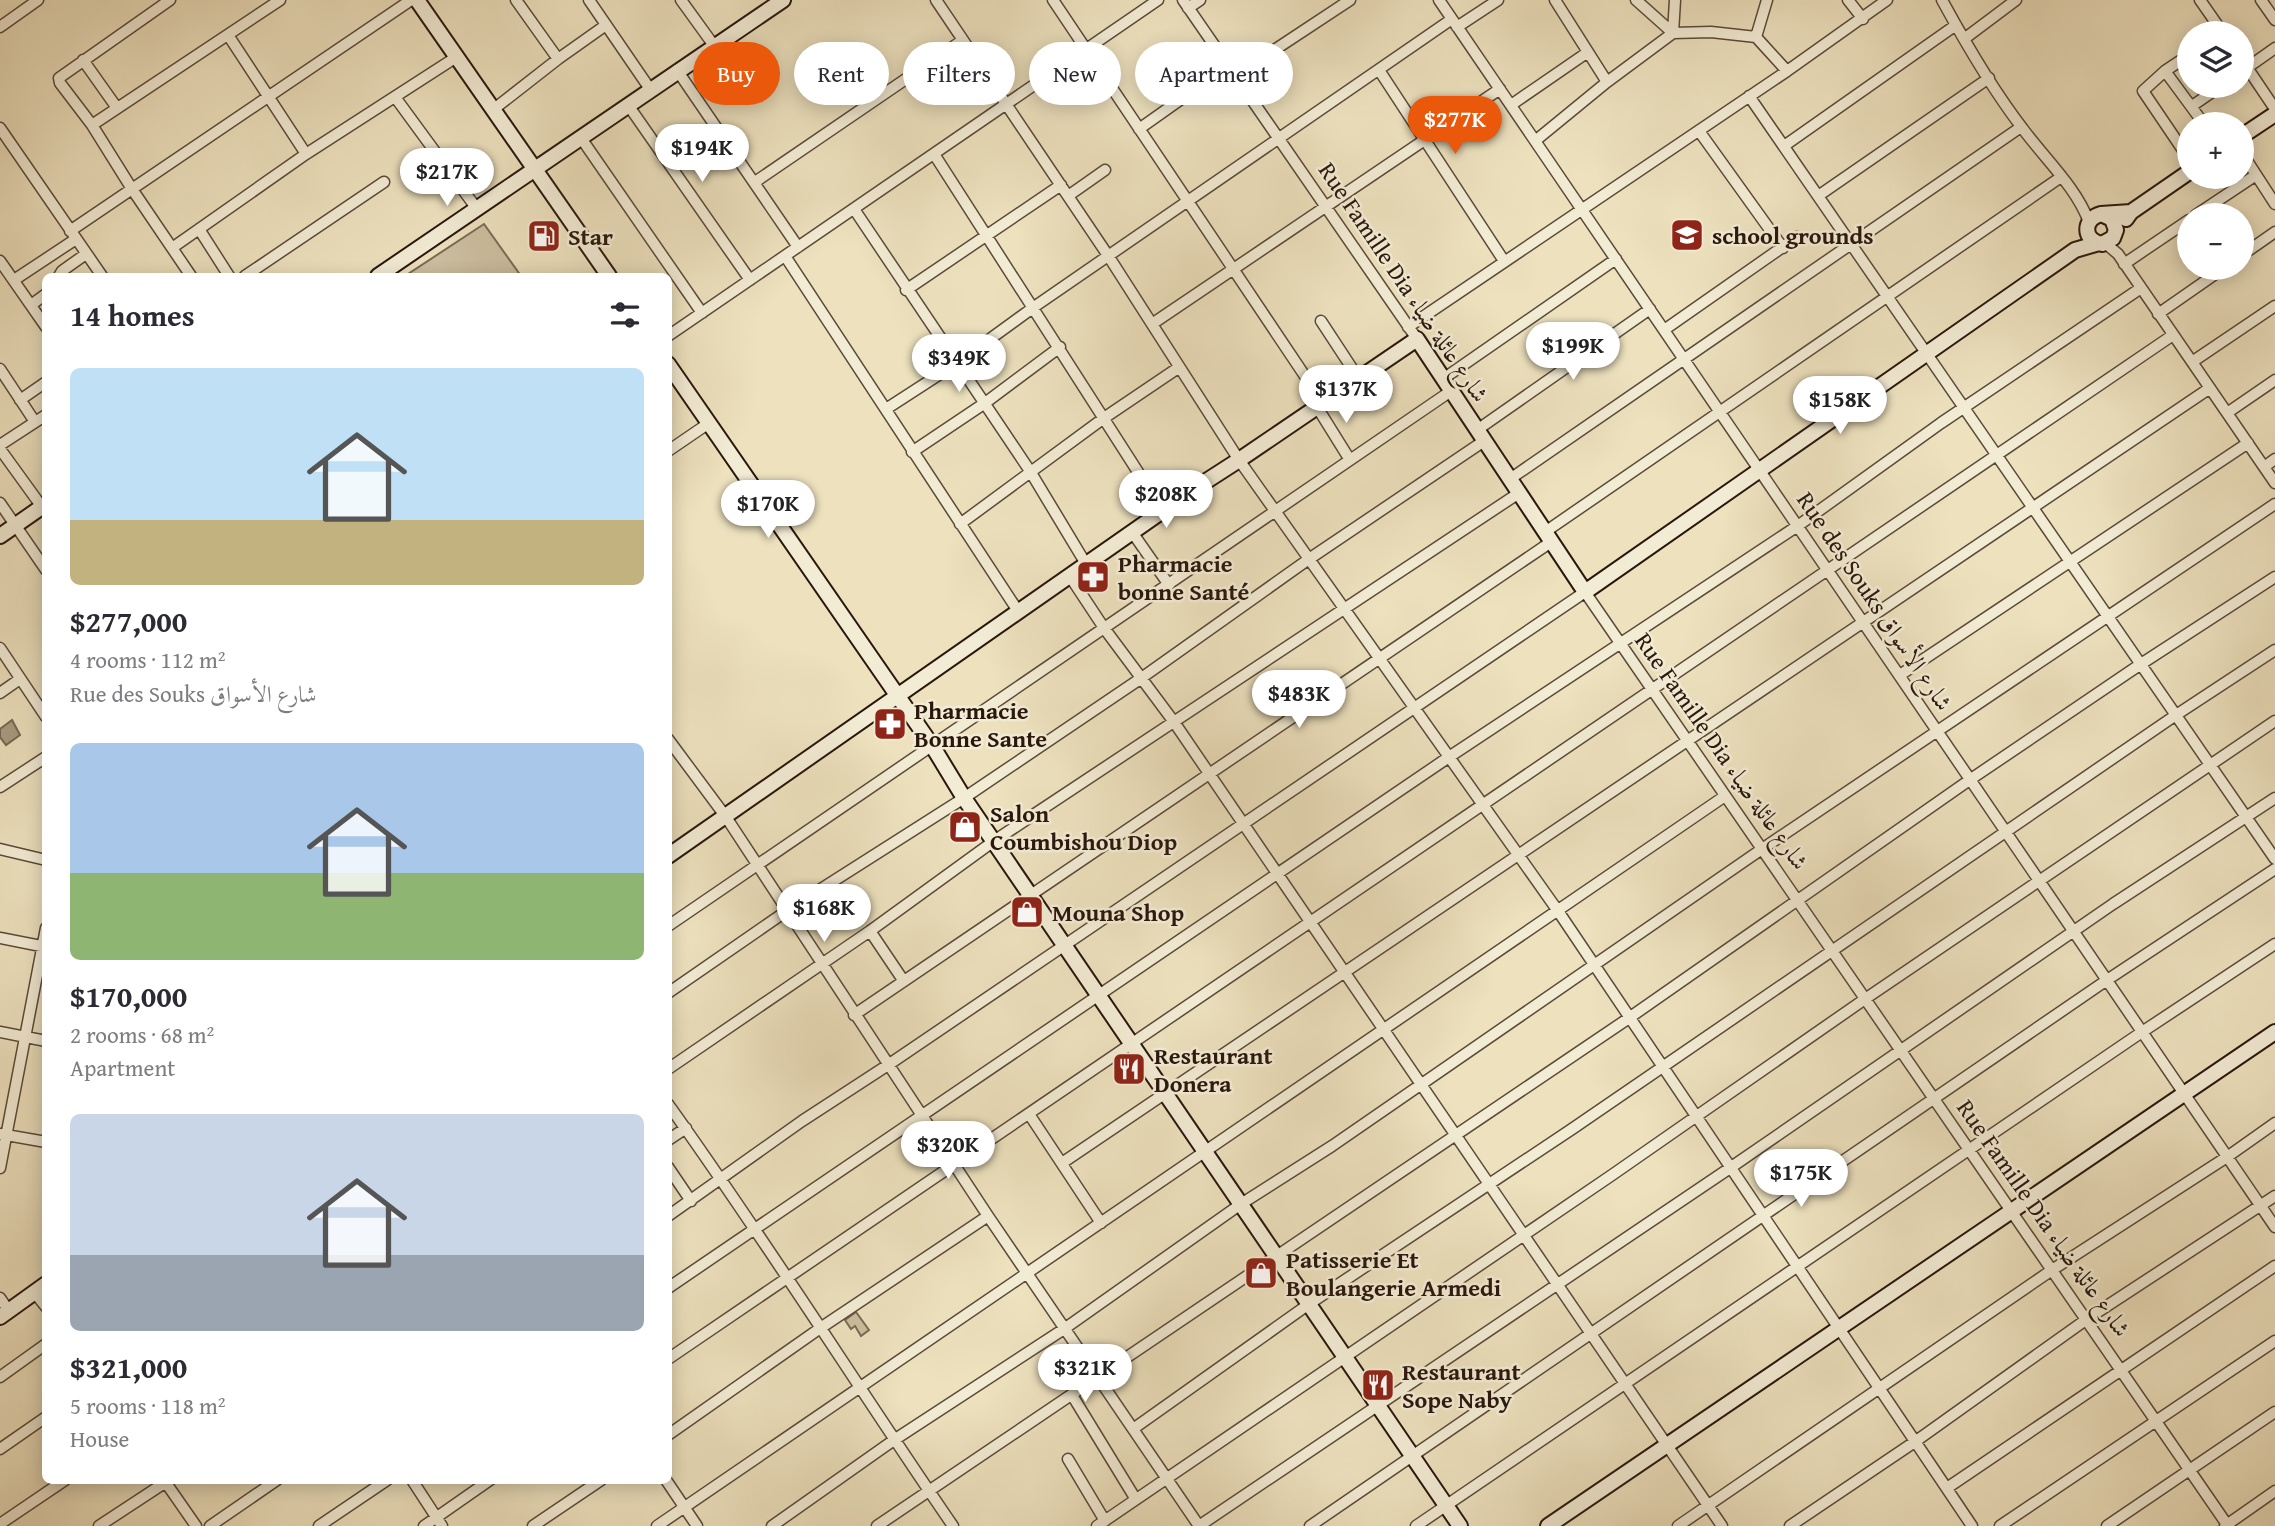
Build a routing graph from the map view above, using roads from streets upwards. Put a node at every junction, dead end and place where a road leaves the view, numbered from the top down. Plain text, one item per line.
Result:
1 (38, 0) edge
2 (170, 0) edge
3 (281, 0) edge
4 (411, 0) edge
5 (417, 0) edge
6 (516, 0) edge
7 (589, 0) edge
8 (681, 0) edge
9 (936, 0) edge
10 (1053, 0) edge
11 (1158, 0) edge
12 (1200, 0) edge
13 (1350, 0) edge
14 (1439, 0) edge
15 (1498, 0) edge
16 (1555, 0) edge
17 (1636, 0) edge
18 (1675, 0) edge
19 (1767, 0) edge
20 (1848, 0) edge
21 (1887, 0) edge
22 (1942, 0) edge
23 (2017, 0) edge
24 (2200, 0) edge
25 (2261, 0) edge
26 (773, 3) edge
27 (1185, 4) edge
28 (1863, 19) junction
29 (2275, 20) edge
30 (2214, 21) edge
31 (1455, 23) junction
32 (1956, 25) junction
33 (607, 26) junction
34 (0, 27) edge
35 (1673, 33) junction
36 (228, 34) junction
37 (1755, 37) junction
38 (1964, 39) junction
39 (963, 40) joint
40 (711, 42) edge
41 (722, 42) edge
42 (1082, 42) edge
43 (1095, 42) edge
44 (1211, 42) edge
45 (1286, 42) edge
46 (2275, 48) edge
47 (1588, 52) junction
48 (458, 56) junction
49 (558, 59) junction
50 (83, 60) junction
51 (693, 60) edge
52 (2254, 61) edge
53 (2177, 63) edge
54 (1379, 69) junction
55 (677, 70) junction
56 (1787, 71) junction
57 (2165, 71) junction
58 (1989, 78) junction
59 (2254, 81) edge
60 (1607, 82) junction
61 (650, 89) junction
62 (1500, 89) junction
63 (1749, 96) junction
64 (268, 97) junction
65 (395, 97) junction
66 (2204, 98) edge
67 (1121, 101) edge
68 (628, 105) junction
69 (1006, 105) edge
70 (1008, 105) edge
71 (1173, 105) edge
72 (1255, 105) edge
73 (1511, 105) junction
74 (2192, 106) junction
75 (117, 108) junction
76 (494, 109) junction
77 (2275, 111) edge
78 (2196, 112) edge
79 (92, 125) junction
80 (2021, 127) junction
81 (2254, 127) edge
82 (0, 128) edge
83 (1139, 129) junction
84 (1699, 131) junction
85 (581, 138) junction
86 (1278, 139) junction
87 (1425, 139) junction
88 (1535, 141) junction
89 (2177, 142) edge
90 (1784, 146) junction
91 (306, 154) junction
92 (934, 154) junction
93 (535, 169) junction
94 (1105, 170) dead end
95 (2254, 172) edge
96 (2256, 175) junction
97 (2061, 177) junction
98 (2177, 180) edge
99 (384, 182) dead end
100 (755, 182) junction
101 (1060, 185) junction
102 (2271, 188) edge
103 (132, 189) junction
104 (1068, 196) junction
105 (1818, 196) junction
106 (1187, 201) junction
107 (2214, 203) edge
108 (2275, 204) edge
109 (1325, 206) junction
110 (477, 209) junction
111 (854, 209) junction
112 (1582, 209) junction
113 (2131, 212) junction
114 (2093, 220) junction
115 (2177, 228) edge
116 (199, 229) junction
117 (2275, 232) edge
118 (73, 235) junction
119 (986, 235) junction
120 (1797, 237) dead end
121 (2108, 239) junction
122 (1851, 244) junction
123 (798, 247) junction
124 (2254, 247) edge
125 (172, 248) junction
126 (1783, 248) junction
127 (2076, 250) junction
128 (86, 254) junction
129 (785, 256) junction
130 (1109, 257) junction
131 (1616, 259) junction
132 (0, 261) edge
133 (1504, 261) junction
134 (2124, 264) junction
135 (1232, 270) junction
136 (61, 273) edge
137 (100, 273) edge
138 (189, 273) edge
139 (227, 273) edge
140 (249, 273) edge
141 (383, 273) edge
142 (607, 273) edge
143 (14, 280) junction
144 (750, 280) junction
145 (2207, 280) edge
146 (2141, 288) junction
147 (906, 290) junction
148 (42, 297) edge
149 (1888, 297) junction
150 (31, 304) junction
151 (2275, 306) edge
152 (1034, 307) junction
153 (1650, 309) junction
154 (702, 313) junction
155 (2158, 314) junction
156 (42, 321) edge
157 (1321, 321) dead end
158 (1152, 324) junction
159 (1664, 330) junction
160 (672, 333) edge
161 (1412, 333) junction
162 (2173, 335) junction
163 (1060, 348) junction
164 (1927, 354) junction
165 (1684, 359) junction
166 (2192, 362) junction
167 (957, 363) junction
168 (1178, 368) junction
169 (0, 369) edge
170 (672, 370) edge
171 (1359, 379) junction
172 (2275, 380) edge
173 (42, 385) edge
174 (1447, 385) junction
175 (2210, 388) junction
176 (20, 400) junction
177 (985, 403) junction
178 (1320, 405) junction
179 (1964, 408) junction
180 (886, 409) junction
181 (1720, 411) junction
182 (2227, 413) junction
183 (42, 418) edge
184 (1104, 418) junction
185 (35, 422) junction
186 (709, 422) junction
187 (1481, 436) junction
188 (2248, 443) junction
189 (0, 447) edge
190 (672, 448) edge
191 (912, 452) junction
192 (1997, 455) junction
193 (2275, 459) edge
194 (1239, 460) junction
195 (1350, 460) junction
196 (2264, 467) junction
197 (1760, 470) junction
198 (1030, 471) junction
199 (1510, 479) junction
200 (2275, 483) edge
201 (1518, 493) junction
202 (0, 503) edge
203 (42, 503) edge
204 (2275, 504) edge
205 (42, 507) edge
206 (2033, 508) junction
207 (1163, 511) junction
208 (1275, 511) junction
209 (960, 524) junction
210 (15, 525) junction
211 (1798, 525) junction
212 (1132, 532) junction
213 (0, 536) edge
214 (1548, 537) junction
215 (1309, 559) junction
216 (2070, 562) junction
217 (42, 564) edge
218 (1086, 564) junction
219 (1828, 570) junction
220 (1069, 575) junction
221 (2275, 577) edge
222 (1169, 585) junction
223 (1585, 592) junction
224 (1344, 609) junction
225 (1018, 611) junction
226 (2108, 616) junction
227 (1864, 622) junction
228 (1104, 628) junction
229 (1621, 645) junction
230 (0, 648) edge
231 (2275, 650) edge
232 (1379, 658) junction
233 (2141, 664) junction
234 (1900, 675) junction
235 (20, 679) junction
236 (1140, 679) junction
237 (1652, 690) junction
238 (0, 693) edge
239 (897, 696) junction
240 (1414, 708) junction
241 (42, 711) edge
242 (2176, 715) junction
243 (2275, 721) edge
244 (1174, 722) junction
245 (1938, 730) junction
246 (1687, 741) junction
247 (672, 744) edge
248 (933, 747) junction
249 (1449, 757) junction
250 (42, 760) edge
251 (2210, 765) junction
252 (1208, 772) junction
253 (1971, 779) junction
254 (0, 787) edge
255 (1725, 796) junction
256 (964, 798) junction
257 (2275, 798) edge
258 (1483, 805) junction
259 (726, 817) junction
260 (2246, 817) junction
261 (1243, 824) junction
262 (2006, 831) junction
263 (995, 841) junction
264 (0, 849) edge
265 (1762, 849) junction
266 (672, 853) edge
267 (1518, 855) junction
268 (42, 859) edge
269 (2275, 859) edge
270 (758, 866) junction
271 (2275, 869) edge
272 (1278, 874) junction
273 (2040, 880) junction
274 (1031, 895) junction
275 (1798, 901) junction
276 (788, 910) junction
277 (1558, 911) junction
278 (1311, 922) junction
279 (672, 923) edge
280 (870, 931) junction
281 (2074, 931) junction
282 (0, 938) edge
283 (2275, 944) edge
284 (1065, 945) junction
285 (42, 947) edge
286 (1831, 949) junction
287 (42, 956) edge
288 (823, 963) junction
289 (1594, 965) junction
290 (1344, 972) junction
291 (903, 980) junction
292 (2107, 980) junction
293 (672, 990) edge
294 (1099, 995) junction
295 (1866, 999) junction
296 (854, 1015) junction
297 (1629, 1018) junction
298 (1384, 1030) junction
299 (0, 1032) edge
300 (2142, 1032) junction
301 (2275, 1032) edge
302 (24, 1037) junction
303 (42, 1040) edge
304 (1132, 1044) junction
305 (1901, 1051) junction
306 (888, 1065) junction
307 (672, 1066) edge
308 (1662, 1067) junction
309 (1421, 1084) junction
310 (1165, 1093) junction
311 (2185, 1094) junction
312 (1934, 1098) junction
313 (672, 1109) edge
314 (1029, 1114) junction
315 (923, 1116) junction
316 (1696, 1117) junction
317 (2275, 1123) edge
318 (686, 1128) junction
319 (4, 1134) edge
320 (1455, 1134) junction
321 (672, 1137) edge
322 (42, 1141) edge
323 (1969, 1149) junction
324 (1206, 1152) junction
325 (2227, 1157) junction
326 (1062, 1163) junction
327 (955, 1164) junction
328 (0, 1168) edge
329 (1730, 1168) junction
330 (672, 1173) edge
331 (721, 1178) junction
332 (1490, 1184) junction
333 (2275, 1196) edge
334 (691, 1201) junction
335 (1241, 1204) junction
336 (2260, 1206) junction
337 (2012, 1211) junction
338 (672, 1213) edge
339 (988, 1216) junction
340 (1763, 1217) junction
341 (1101, 1223) junction
342 (2275, 1227) edge
343 (754, 1229) junction
344 (1523, 1234) junction
345 (1276, 1256) junction
346 (2275, 1266) edge
347 (1797, 1267) junction
348 (2052, 1270) junction
349 (1027, 1274) junction
350 (787, 1279) junction
351 (1558, 1284) junction
352 (672, 1285) edge
353 (40, 1288) edge
354 (0, 1298) edge
355 (1309, 1304) junction
356 (4, 1314) edge
357 (2087, 1319) junction
358 (819, 1329) junction
359 (1064, 1329) junction
360 (1838, 1329) junction
361 (1591, 1333) junction
362 (2275, 1341) edge
363 (42, 1347) edge
364 (672, 1356) edge
365 (1345, 1357) junction
366 (2121, 1369) junction
367 (0, 1377) edge
368 (1099, 1377) junction
369 (1627, 1385) junction
370 (859, 1389) junction
371 (1880, 1389) junction
372 (1072, 1395) junction
373 (1379, 1406) junction
374 (2275, 1412) edge
375 (42, 1421) edge
376 (2155, 1421) junction
377 (1133, 1429) junction
378 (672, 1432) edge
379 (894, 1440) junction
380 (1916, 1441) junction
381 (1668, 1446) junction
382 (0, 1449) edge
383 (1412, 1456) junction
384 (1068, 1459) dead end
385 (2189, 1470) junction
386 (1168, 1478) junction
387 (59, 1484) edge
388 (162, 1484) edge
389 (168, 1484) edge
390 (271, 1484) edge
391 (381, 1484) edge
392 (415, 1484) edge
393 (485, 1484) edge
394 (595, 1484) edge
395 (669, 1484) edge
396 (1947, 1488) junction
397 (928, 1490) junction
398 (2275, 1491) edge
399 (1135, 1498) junction
400 (1446, 1506) junction
401 (1708, 1506) junction
402 (685, 1508) junction
403 (439, 1522) edge
404 (1101, 1523) edge
405 (0, 1524) edge
406 (99, 1526) edge
407 (196, 1526) edge
408 (209, 1526) edge
409 (319, 1526) edge
410 (424, 1526) edge
411 (533, 1526) edge
412 (657, 1526) edge
413 (697, 1526) edge
414 (772, 1526) edge
415 (877, 1526) edge
416 (953, 1526) edge
417 (1199, 1526) edge
418 (1310, 1526) edge
419 (1416, 1526) edge
420 (1460, 1526) edge
421 (1548, 1526) edge
422 (1678, 1526) edge
423 (1722, 1526) edge
424 (1790, 1526) edge
425 (1972, 1526) edge
426 (2000, 1526) edge
427 (2106, 1526) edge
428 (2227, 1526) edge

1 - 34 street
2 - 50 street
3 - 36 street
4 - 64 street
5 - 48 street
6 - 49 street
7 - 33 street
8 - 40 street
9 - 39 street
10 - 42 street
11 - 43 street
12 - 27 street
13 - 45 street
14 - 31 street, Rue des Souks شارع الأسواق
15 - 31 street
16 - 47 street
17 - 35 street
18 - 35 street
19 - 37 street
20 - 28 street
21 - 28 street
22 - 32 street
23 - 38 street
24 - 30 street
25 - 29 street
26 - 41 street
27 - 44 street, Rue Famille Dia شارع عائلة ضياء
28 - 56 street
31 - 54 street
31 - 62 street, Rue des Souks شارع الأسواق
32 - 38 street
32 - 90 street
33 - 49 street
33 - 61 street
35 - 37 street
35 - 60 street
36 - 64 street
36 - 75 street
37 - 56 street
38 - 58 street
39 - 100 street
46 - 52 street
47 - 60 street
47 - 73 street
48 - 65 street
48 - 76 street
49 - 76 street
50 - 75 street
50 - 79 street
51 - 55 street
53 - 57 street
54 - 86 street
54 - 87 street
55 - 61 street
55 - 100 street
56 - 63 street
57 - 74 street
57 - 89 street
58 - 80 street
58 - 105 street
59 - 77 street
60 - 88 street
61 - 68 street
62 - 73 street, Rue des Souks شارع الأسواق
62 - 87 street
63 - 84 street
63 - 90 street
64 - 91 street
64 - 103 street
65 - 91 street
65 - 110 street
66 - 74 street
67 - 83 street
68 - 85 street
68 - 144 street
69 - 92 street
70 - 101 street
71 - 83 street
72 - 86 street, Rue Famille Dia شارع عائلة ضياء
73 - 88 street, Rue des Souks شارع الأسواق
74 - 78 street
75 - 79 street
76 - 93 street
77 - 81 street
79 - 103 street
80 - 97 street
80 - 122 street
82 - 118 street
83 - 106 street
84 - 112 street
84 - 126 street
85 - 93 street
85 - 154 street
86 - 106 street
86 - 109 street, Rue Famille Dia شارع عائلة ضياء
87 - 109 street
87 - 133 street
88 - 112 street, Rue des Souks شارع الأسواق
90 - 105 street
91 - 116 street
92 - 111 street
92 - 119 street
93 - 110 street
93 - 142 street
94 - 104 street
95 - 96 street
96 - 102 street
96 - 107 street
97 - 114 street
97 - 149 street
98 - 113 street
99 - 140 street
100 - 123 street
101 - 104 street
101 - 119 street
102 - 108 street
103 - 118 street
103 - 125 street
104 - 130 street
105 - 122 street
106 - 130 street
106 - 135 street
109 - 135 street
109 - 161 street, Rue Famille Dia شارع عائلة ضياء
110 - 141 street
111 - 123 street
111 - 147 street
112 - 131 street, Rue des Souks شارع الأسواق
112 - 133 street
113 - 114 street
113 - 121 street
114 - 121 street
114 - 121 street
114 - 127 street
115 - 134 street
116 - 125 street
116 - 139 street
117 - 124 street
118 - 128 street
118 - 143 street
119 - 147 street
119 - 152 street
120 - 126 street
121 - 127 street
121 - 134 street
122 - 149 street
122 - 165 street
123 - 129 street
125 - 138 street
126 - 159 street
127 - 164 street
128 - 136 street
128 - 137 street
129 - 144 street
129 - 180 street
130 - 152 street
130 - 158 street
131 - 153 street, Rue des Souks شارع الأسواق
131 - 174 street
132 - 143 street
133 - 161 street
134 - 146 street
135 - 158 street
135 - 178 street
143 - 150 street
144 - 154 street
145 - 155 street
146 - 155 street
146 - 179 street
147 - 167 street
148 - 150 street
149 - 164 street
149 - 181 street
150 - 156 street
151 - 166 street
152 - 163 street
152 - 167 street
153 - 159 street, Rue des Souks شارع الأسواق
153 - 187 street
154 - 160 street
155 - 162 street
157 - 171 street
158 - 168 street
159 - 165 street, Rue des Souks شارع الأسواق
161 - 171 street
161 - 174 street, Rue Famille Dia شارع عائلة ضياء
162 - 166 street
162 - 192 street
163 - 177 street
163 - 184 street
164 - 179 street
164 - 197 street
165 - 181 street, Rue des Souks شارع الأسواق
165 - 199 street
166 - 175 street
167 - 177 street
167 - 180 street
168 - 184 street
168 - 194 street
169 - 176 street
170 - 186 street
171 - 178 street
172 - 182 street
173 - 176 street
174 - 187 street, Rue Famille Dia شارع عائلة ضياء
174 - 195 street
175 - 182 street
175 - 206 street
176 - 185 street
177 - 191 street
177 - 198 street
178 - 194 street
178 - 195 street
179 - 192 street
179 - 211 street
180 - 191 street
181 - 197 street, Rue des Souks شارع الأسواق
181 - 214 street
182 - 188 street
183 - 185 street
184 - 198 street
184 - 207 street
185 - 189 street
186 - 190 street
186 - 239 street
187 - 199 street, Rue Famille Dia شارع عائلة ضياء
187 - 215 street
188 - 196 street
188 - 216 street
189 - 203 street
191 - 209 street
192 - 206 street
192 - 219 street
193 - 196 street
194 - 207 street
194 - 208 street
195 - 208 street
196 - 200 street
197 - 211 street, Rue des Souks شارع الأسواق
197 - 223 street
198 - 209 street
198 - 218 street
199 - 201 street, Rue Famille Dia شارع عائلة ضياء
201 - 214 street, Rue Famille Dia شارع عائلة ضياء
201 - 224 street
202 - 210 street
204 - 226 street
205 - 210 street
206 - 216 street
206 - 227 street
207 - 212 street
208 - 215 street
208 - 222 street
209 - 225 street
210 - 213 street
210 - 217 street
211 - 219 street, Rue des Souks شارع الأسواق
211 - 229 street
212 - 218 street
212 - 222 street
214 - 223 street, Rue Famille Dia شارع عائلة ضياء
214 - 232 street
215 - 224 street
215 - 236 street
216 - 226 street
216 - 234 street
218 - 220 street
219 - 227 street, Rue des Souks شارع الأسواق
219 - 237 street
220 - 225 street
220 - 228 street
221 - 233 street
222 - 228 street
223 - 229 street, Rue Famille Dia شارع عائلة ضياء
223 - 240 street
224 - 232 street
224 - 244 street
225 - 239 street
226 - 233 street
226 - 245 street
227 - 234 street, Rue des Souks شارع الأسواق
227 - 246 street
228 - 236 street
228 - 248 street
229 - 237 street, Rue Famille Dia شارع عائلة ضياء
229 - 249 street
230 - 235 street
231 - 242 street
232 - 240 street
232 - 252 street
233 - 242 street
233 - 253 street
234 - 245 street, Rue des Souks شارع الأسواق
235 - 238 street
235 - 241 street
236 - 244 street
236 - 256 street
237 - 246 street, Rue Famille Dia شارع عائلة ضياء
237 - 258 street
239 - 248 street
239 - 259 street
240 - 249 street
240 - 261 street
242 - 251 street
242 - 262 street
243 - 251 street
244 - 252 street
244 - 263 street
245 - 253 street, Rue des Souks شارع الأسواق
245 - 265 street
246 - 255 street, Rue Famille Dia شارع عائلة ضياء
246 - 267 street
247 - 259 street
248 - 256 street
248 - 270 street
249 - 258 street
249 - 272 street
250 - 254 street
251 - 260 street
251 - 273 street
252 - 261 street
252 - 274 street
253 - 262 street, Rue des Souks شارع الأسواق
253 - 275 street
255 - 265 street, Rue Famille Dia شارع عائلة ضياء
255 - 277 street
256 - 263 street
256 - 276 street
257 - 260 street
258 - 267 street
258 - 278 street
259 - 266 street
259 - 270 street
260 - 269 street
260 - 281 street
261 - 272 street
261 - 284 street
262 - 273 street, Rue des Souks شارع الأسواق
262 - 286 street
263 - 274 street
263 - 280 street
264 - 268 street
265 - 275 street, Rue Famille Dia شارع عائلة ضياء
265 - 289 street
267 - 277 street
267 - 290 street
270 - 276 street
270 - 279 street
271 - 292 street
272 - 278 street
272 - 294 street
273 - 281 street, Rue des Souks شارع الأسواق
273 - 295 street
274 - 284 street
274 - 291 street
275 - 286 street, Rue Famille Dia شارع عائلة ضياء
275 - 297 street
276 - 288 street
276 - 293 street
277 - 289 street
277 - 298 street
278 - 290 street
278 - 304 street
280 - 288 street
280 - 291 street
281 - 292 street, Rue des Souks شارع الأسواق
281 - 305 street
282 - 285 street
283 - 300 street
284 - 294 street
284 - 306 street
286 - 295 street, Rue Famille Dia شارع عائلة ضياء
286 - 308 street
287 - 302 street
288 - 296 street
288 - 307 street
289 - 297 street
289 - 309 street
290 - 298 street
290 - 310 street
291 - 296 street
292 - 300 street, Rue des Souks شارع الأسواق
292 - 312 street
294 - 304 street
294 - 315 street
295 - 305 street, Rue Famille Dia شارع عائلة ضياء
295 - 316 street
296 - 306 street
297 - 308 street
297 - 320 street
298 - 309 street
298 - 324 street
299 - 302 street
300 - 311 street, Rue des Souks شارع الأسواق
300 - 323 street
301 - 311 street
302 - 303 street
302 - 319 street
304 - 310 street
304 - 314 street
305 - 312 street, Rue Famille Dia شارع عائلة ضياء
305 - 329 street
306 - 315 street
306 - 331 street
308 - 316 street
308 - 332 street
309 - 320 street
309 - 335 street
310 - 324 street
310 - 326 street
311 - 325 street, Rue des Souks شارع الأسواق
311 - 337 street
312 - 323 street, Rue Famille Dia شارع عائلة ضياء
312 - 340 street
313 - 318 street
314 - 326 street
314 - 327 street
315 - 327 street
315 - 343 street
316 - 329 street
316 - 344 street
317 - 325 street
318 - 321 street
318 - 331 street
319 - 322 street
319 - 328 street
320 - 332 street
320 - 345 street
323 - 337 street, Rue Famille Dia شارع عائلة ضياء
323 - 347 street
324 - 335 street
324 - 341 street
325 - 336 street, Rue des Souks شارع الأسواق
325 - 348 street
326 - 341 street
327 - 339 street
327 - 350 street
329 - 340 street
329 - 351 street
330 - 334 street
331 - 334 street
331 - 343 street
332 - 344 street
332 - 355 street
333 - 336 street
334 - 338 street
335 - 345 street
335 - 359 street
336 - 342 street, Rue des Souks شارع الأسواق
336 - 357 street
337 - 348 street, Rue Famille Dia شارع عائلة ضياء
337 - 360 street
339 - 349 street
339 - 358 street
340 - 347 street
340 - 361 street
341 - 349 street
343 - 350 street
343 - 352 street
344 - 351 street
344 - 365 street
345 - 355 street
345 - 368 street
346 - 366 street
347 - 360 street
347 - 369 street
348 - 357 street, Rue Famille Dia شارع عائلة ضياء
348 - 371 street
349 - 359 street
349 - 370 street
350 - 358 street
350 - 364 street
351 - 361 street
351 - 373 street
353 - 356 street
354 - 356 street
355 - 365 street
355 - 377 street
357 - 366 street, Rue Famille Dia شارع عائلة ضياء
357 - 380 street
358 - 370 street
358 - 378 street
359 - 368 street
359 - 379 street
360 - 371 street
360 - 381 street
361 - 369 street
361 - 383 street
362 - 376 street
363 - 367 street
365 - 373 street
365 - 386 street
366 - 376 street, Rue Famille Dia شارع عائلة ضياء
366 - 396 street
368 - 372 street
368 - 377 street
369 - 381 street
369 - 400 street
370 - 379 street
370 - 402 street
371 - 380 street
371 - 401 street
372 - 397 street
372 - 399 street
373 - 383 street
373 - 417 street
374 - 385 street
375 - 382 street
376 - 385 street, Rue Famille Dia شارع عائلة ضياء
376 - 426 street
377 - 386 street
379 - 397 street
379 - 414 street
380 - 396 street
380 - 424 street
381 - 401 street
381 - 421 street
383 - 400 street
383 - 418 street
384 - 404 street
385 - 427 street
385 - 428 street, Rue Famille Dia شارع عائلة ضياء
386 - 399 street
386 - 417 street
387 - 405 street
388 - 406 street
389 - 407 street
390 - 408 street
391 - 409 street
392 - 403 street
393 - 403 street
394 - 411 street
395 - 402 street
396 - 425 street
397 - 415 street
397 - 416 street
398 - 428 street
399 - 404 street
400 - 419 street
400 - 420 street
401 - 422 street
401 - 423 street
402 - 412 street
402 - 413 street
403 - 410 street

